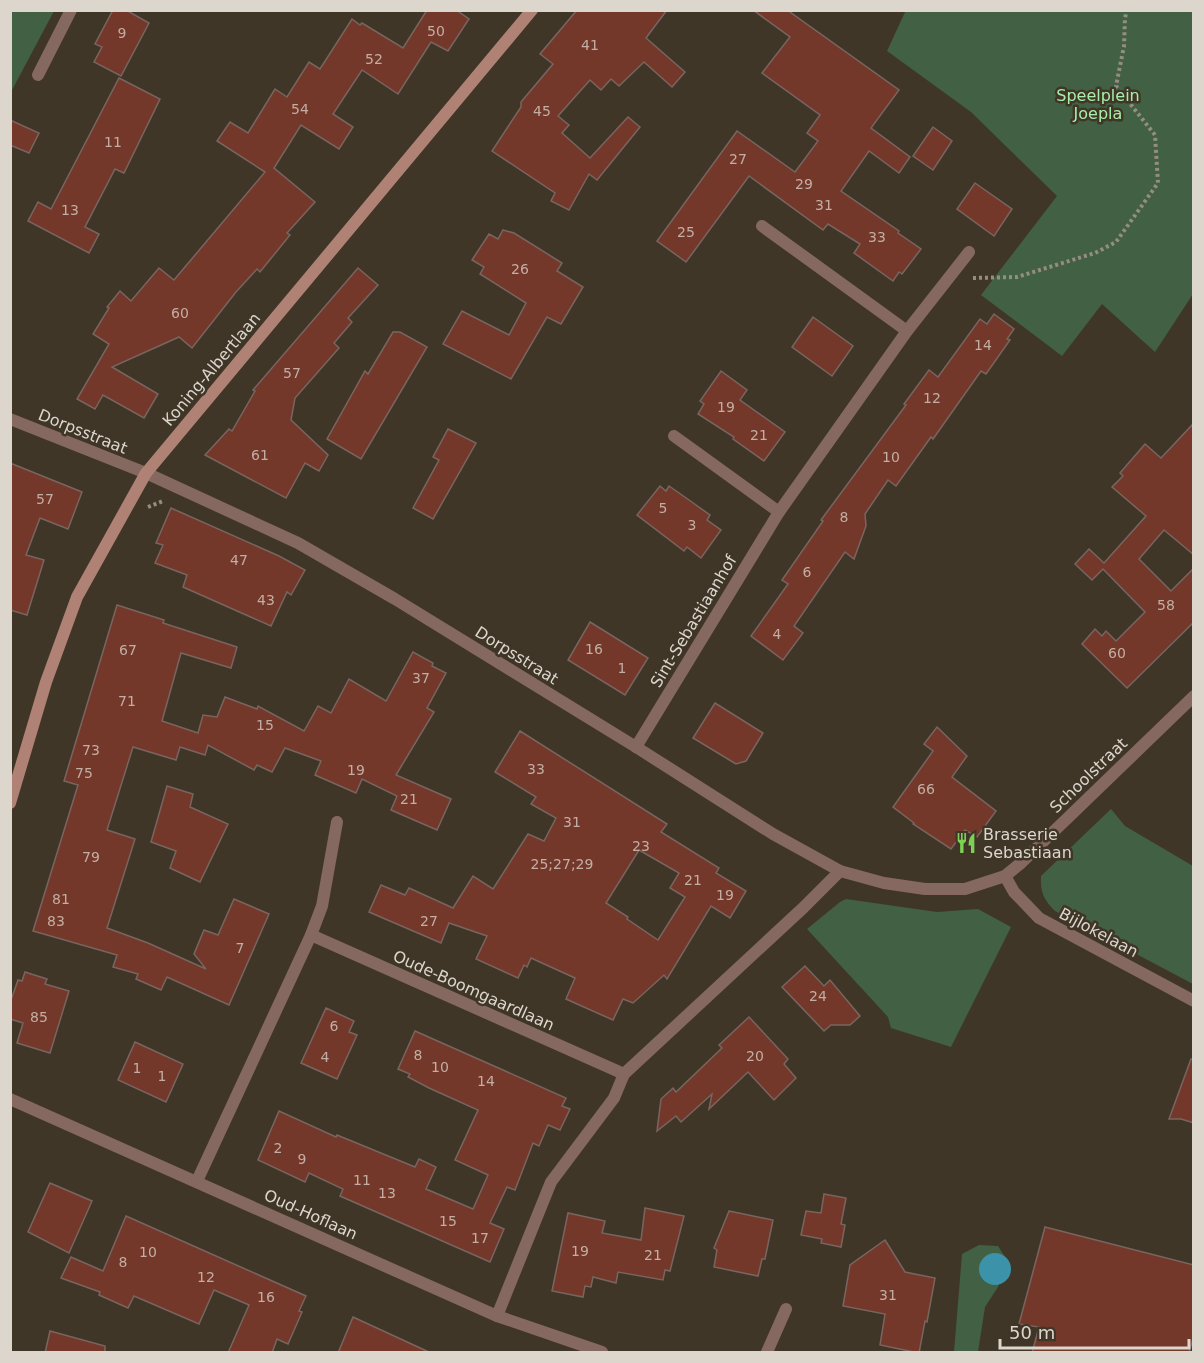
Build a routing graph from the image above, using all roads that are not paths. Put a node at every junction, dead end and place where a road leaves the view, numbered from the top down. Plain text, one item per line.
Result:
1 (71, 10) edge
2 (532, 10) edge
3 (38, 75) dead end
4 (762, 226) dead end
5 (969, 252) dead end
6 (907, 331) junction
7 (10, 419) edge
8 (674, 436) dead end
9 (146, 473) junction
10 (779, 512) junction
11 (1194, 696) edge
12 (636, 747) junction
13 (10, 803) edge
14 (337, 822) dead end
15 (840, 871) junction
16 (1005, 876) junction
17 (311, 935) junction
18 (1194, 1000) edge
19 (624, 1074) junction
20 (10, 1099) edge
21 (197, 1181) junction
22 (786, 1309) dead end
23 (497, 1316) junction
24 (602, 1353) edge
25 (767, 1353) edge

1 - 3 street
2 - 9 street, Koning-Albertlaan
4 - 6 street
5 - 6 street, Sint-Sebastiaanhof
6 - 10 street, Sint-Sebastiaanhof
7 - 9 street, Dorpsstraat
8 - 10 street
9 - 12 street, Dorpsstraat
9 - 13 street, Koning-Albertlaan
10 - 12 street, Sint-Sebastiaanhof
11 - 16 street, Schoolstraat
12 - 15 street, Dorpsstraat
14 - 17 street
15 - 16 street, Dorpsstraat
15 - 19 street
16 - 18 street, Bijlokelaan
17 - 19 street, Oude-Boomgaardlaan
17 - 21 street
19 - 23 street
20 - 21 street, Oud-Hoflaan
21 - 23 street, Oud-Hoflaan
22 - 25 street
23 - 24 street, Oud-Hoflaan

